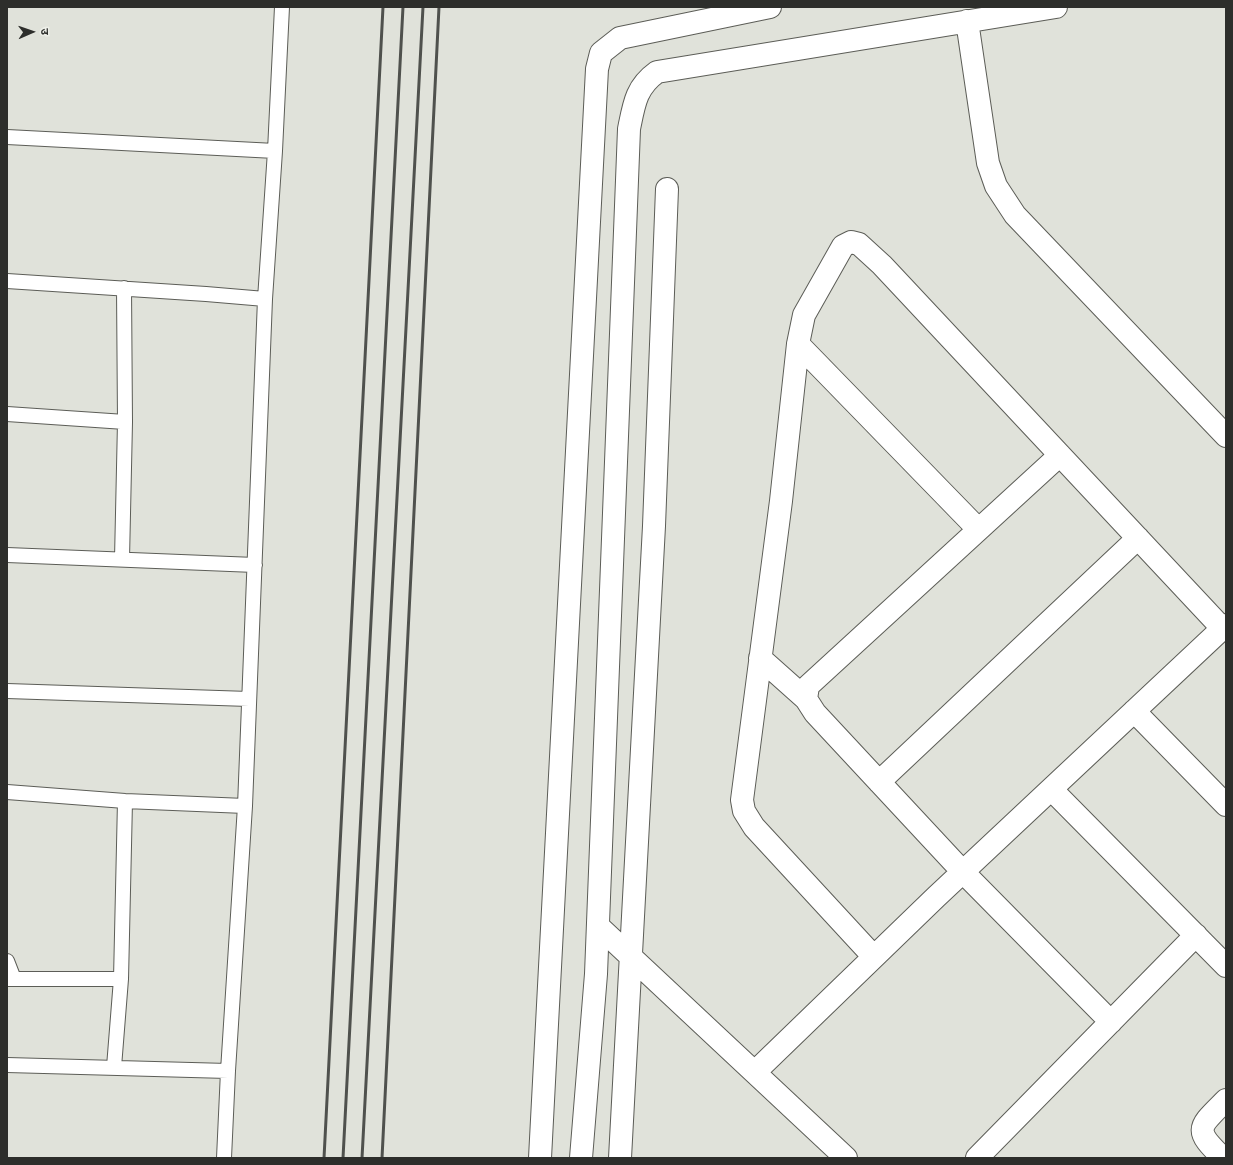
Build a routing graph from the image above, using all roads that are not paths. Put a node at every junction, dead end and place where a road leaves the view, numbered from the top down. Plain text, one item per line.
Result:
1 (282, 7) edge
2 (770, 7) edge
3 (1056, 7) edge
4 (966, 21) junction
5 (7, 137) edge
6 (275, 151) junction
7 (667, 190) dead end
8 (7, 281) edge
9 (124, 288) junction
10 (265, 299) junction
11 (798, 344) junction
12 (7, 414) edge
13 (125, 422) junction
14 (1226, 436) edge
15 (1060, 455) junction
16 (978, 530) junction
17 (1138, 538) junction
18 (7, 555) edge
19 (122, 559) junction
20 (256, 565) junction
21 (1224, 627) edge
22 (760, 658) junction
23 (7, 691) edge
24 (249, 699) junction
25 (806, 699) junction
26 (1134, 711) junction
27 (879, 782) junction
28 (1051, 789) junction
29 (7, 792) edge
30 (125, 801) junction
31 (1226, 805) edge
32 (245, 806) junction
33 (963, 872) junction
34 (598, 926) junction
35 (1196, 935) junction
36 (630, 954) junction
37 (874, 957) junction
38 (7, 961) edge
39 (1226, 966) edge
40 (10, 979) edge
41 (121, 979) junction
42 (1111, 1022) junction
43 (7, 1065) edge
44 (114, 1067) junction
45 (228, 1071) junction
46 (755, 1072) junction
47 (1226, 1100) edge
48 (224, 1158) edge
49 (540, 1158) edge
50 (581, 1158) edge
51 (620, 1158) edge
52 (846, 1158) edge
53 (977, 1158) edge
54 (1223, 1158) edge

1 - 6 lane
2 - 49 street
3 - 4 street
4 - 14 street
4 - 34 street
5 - 6 lane
6 - 10 lane
7 - 36 street
8 - 9 lane
9 - 10 lane
9 - 13 lane
10 - 20 lane
11 - 15 street
11 - 16 street
11 - 22 street
12 - 13 lane
13 - 19 lane
15 - 16 street
15 - 17 street
16 - 25 street
17 - 21 street
17 - 27 street
18 - 19 lane
19 - 20 lane
20 - 24 lane
21 - 26 street
22 - 25 street
22 - 37 street
23 - 24 lane
24 - 32 lane
25 - 27 street
26 - 28 street
26 - 31 street
27 - 33 street
28 - 33 street
28 - 35 street
29 - 30 lane
30 - 32 lane
30 - 41 lane
32 - 45 lane
33 - 37 street
33 - 42 street
34 - 36 street
34 - 50 street
35 - 39 street
35 - 42 street
36 - 46 street
36 - 51 street
37 - 46 street
38 - 40 lane
40 - 41 lane
41 - 44 lane
42 - 53 street
43 - 44 lane
44 - 45 lane
45 - 48 lane
46 - 52 street
47 - 54 street

